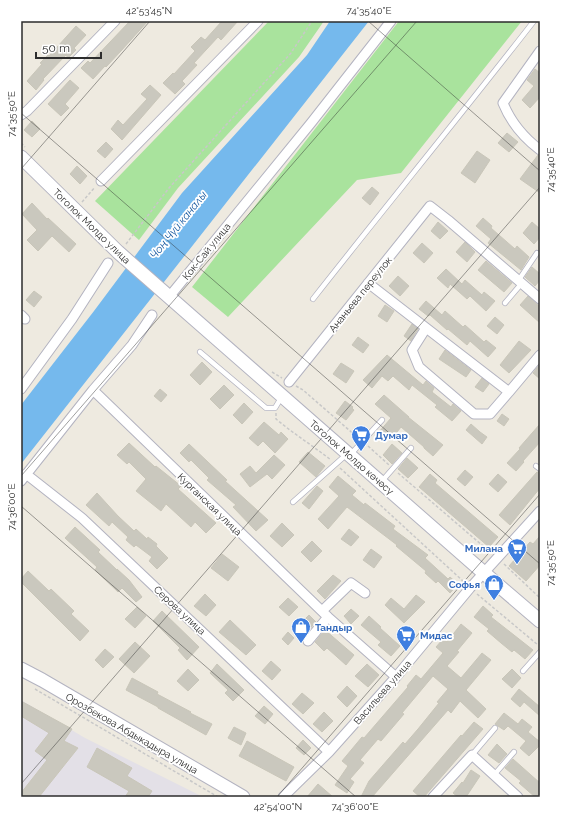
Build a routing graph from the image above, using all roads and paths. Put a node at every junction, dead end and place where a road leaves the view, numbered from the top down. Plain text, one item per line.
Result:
1 (115, 21) edge
2 (258, 21) edge
3 (312, 21) edge
4 (391, 21) edge
5 (534, 21) edge
6 (540, 51) edge
7 (21, 115) edge
8 (540, 150) edge
9 (21, 157) edge
10 (101, 181) joint
11 (82, 202) dead end
12 (123, 250) junction
13 (537, 253) dead end
14 (108, 263) dead end
15 (520, 282) junction
16 (368, 283) junction
17 (167, 295) junction
18 (313, 299) dead end
19 (540, 299) edge
20 (505, 303) dead end
21 (152, 315) dead end
22 (426, 328) junction
23 (200, 352) dead end
24 (540, 355) edge
25 (289, 382) dead end
26 (21, 389) edge
27 (93, 390) junction
28 (509, 392) junction
29 (282, 396) junction
30 (275, 408) junction
31 (382, 420) dead end
32 (411, 448) dead end
33 (349, 454) junction
34 (336, 464) junction
35 (536, 466) dead end
36 (540, 470) edge
37 (24, 477) edge
38 (381, 483) junction
39 (293, 502) dead end
40 (540, 512) edge
41 (484, 573) junction
42 (470, 588) junction
43 (365, 593) dead end
44 (325, 614) junction
45 (540, 621) edge
46 (308, 641) dead end
47 (540, 647) edge
48 (540, 652) edge
49 (21, 669) edge
50 (523, 671) dead end
51 (396, 677) junction
52 (35, 689) dead end
53 (495, 728) dead end
54 (329, 752) junction
55 (514, 752) dead end
56 (472, 755) junction
57 (494, 775) junction
58 (218, 797) edge
59 (243, 797) edge
60 (284, 797) edge
61 (434, 797) edge
62 (518, 797) edge

1 - 7 street
2 - 10 street
3 - 12 path
4 - 17 street, Кок-Сай улица
5 - 18 lane
6 - 8 street
9 - 12 main road, Тоголок Молдо улица
10 - 11 path
12 - 17 main road, Тоголок Молдо улица
13 - 15 lane
14 - 26 street
15 - 16 street, Ананьева переулок
15 - 19 street
15 - 20 lane
16 - 22 street
16 - 25 street, Ананьева переулок
17 - 29 main road, Тоголок Молдо көчөсү
21 - 27 street
22 - 28 street
22 - 28 street
23 - 30 lane
24 - 28 street
27 - 37 street
27 - 44 street, Курганская улица
29 - 30 lane
29 - 33 main road, Тоголок Молдо көчөсү
30 - 34 path
31 - 33 lane
32 - 38 lane
33 - 34 lane
33 - 38 main road, Тоголок Молдо көчөсү
34 - 39 lane
34 - 42 path
35 - 36 lane
37 - 54 street, Серова улица
38 - 41 main road, Тоголок Молдо көчөсү
40 - 41 street, Васильева улица
41 - 42 street, Васильева улица
41 - 45 main road, Тоголок Молдо көчөсү
42 - 47 path
42 - 51 street, Васильева улица
43 - 44 street
44 - 46 street
44 - 51 street, Курганская улица
48 - 50 lane
49 - 59 main road, Орозбекова Абдыкадыра улица
51 - 54 street, Васильева улица
52 - 58 path
53 - 56 lane
54 - 60 street, Васильева улица
55 - 57 lane
56 - 57 street
56 - 61 street
57 - 62 street

